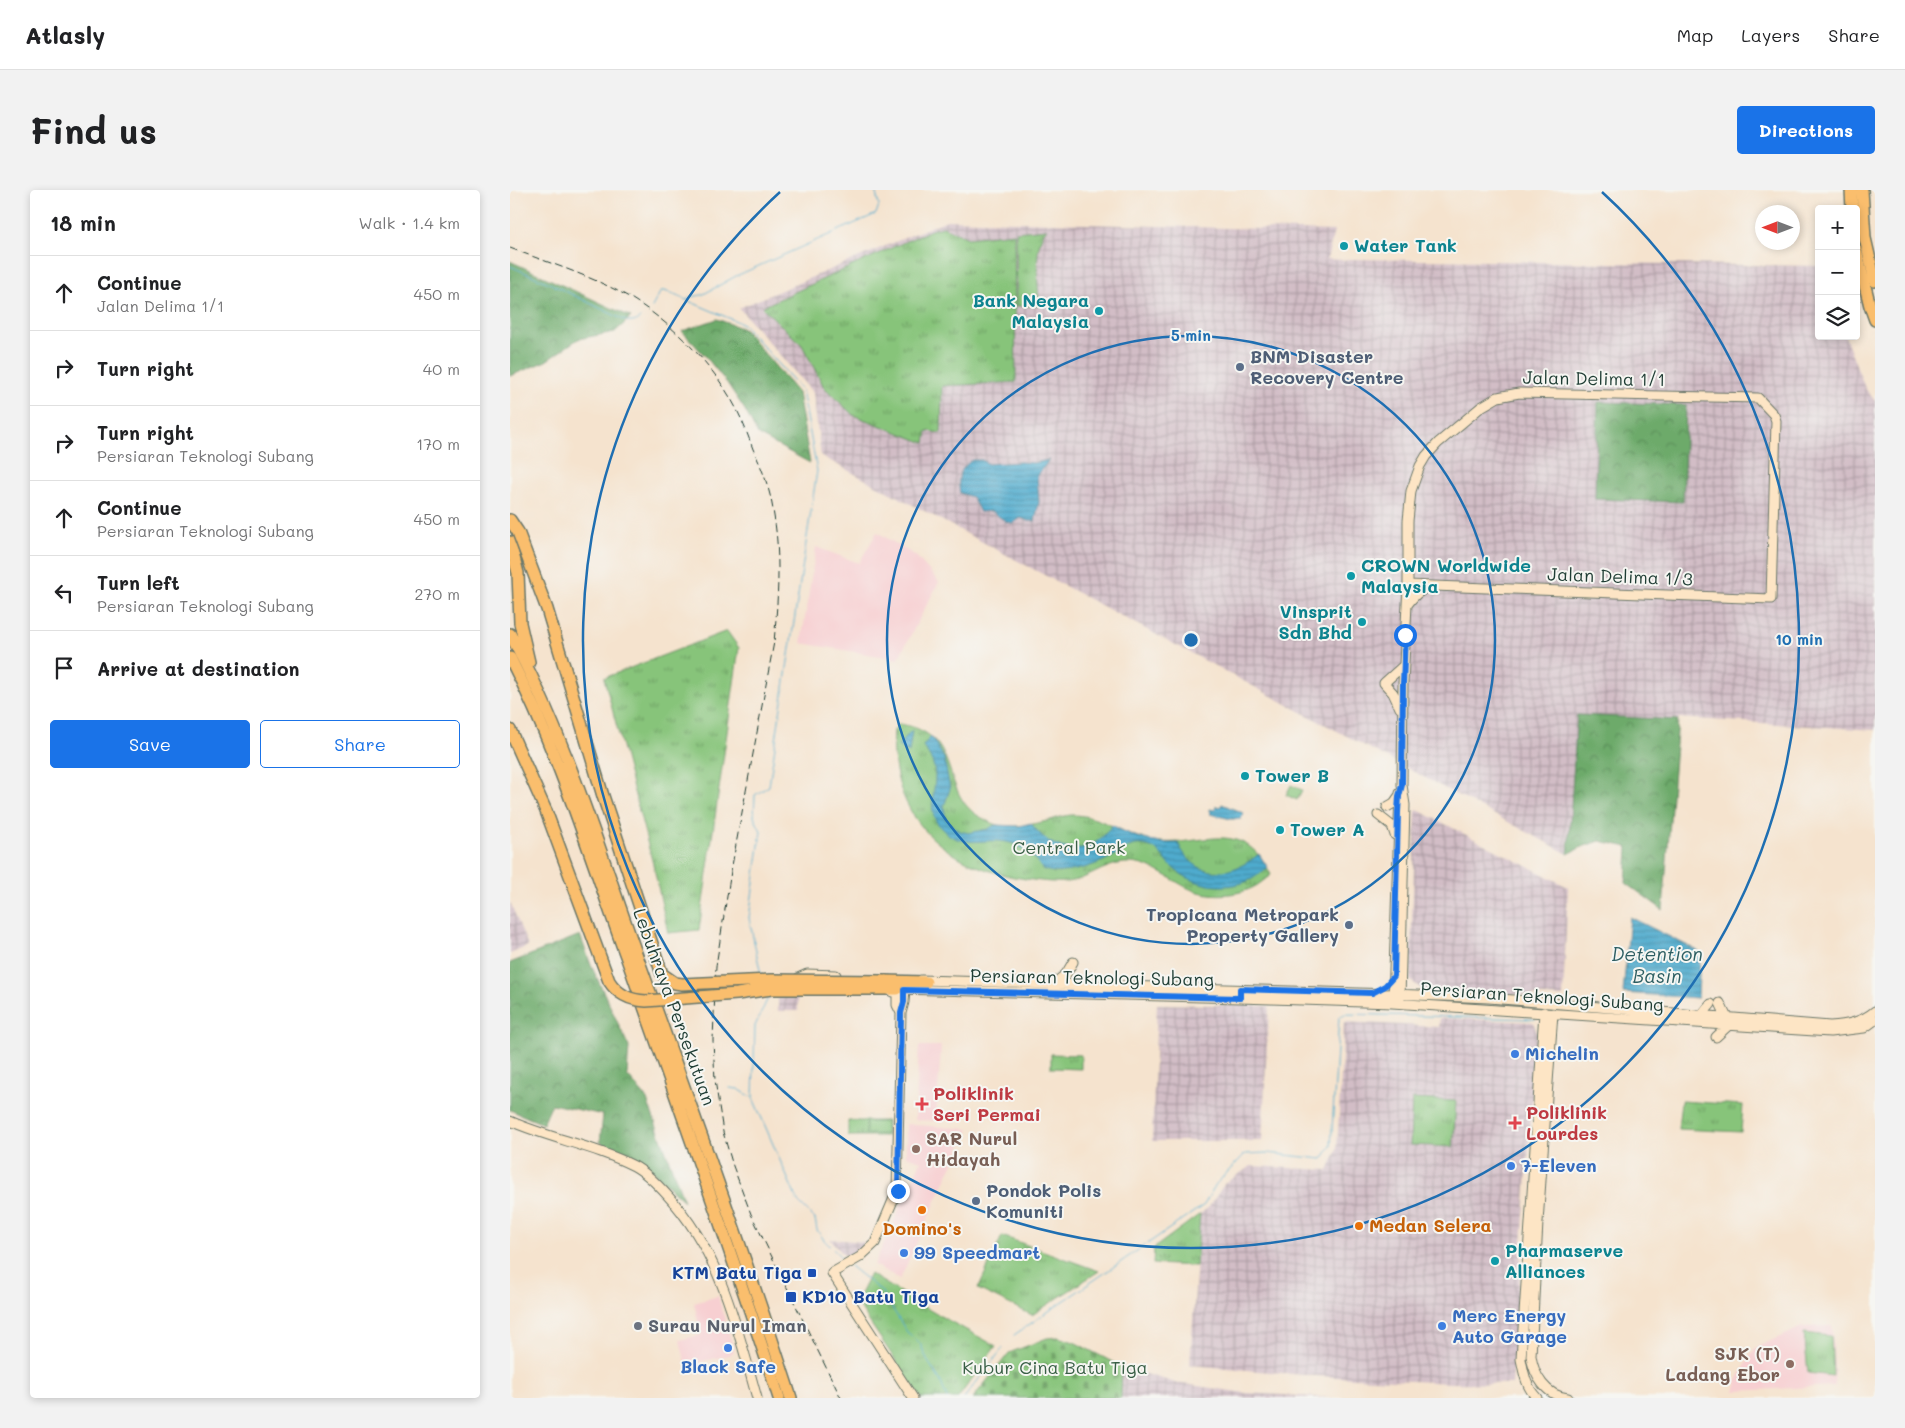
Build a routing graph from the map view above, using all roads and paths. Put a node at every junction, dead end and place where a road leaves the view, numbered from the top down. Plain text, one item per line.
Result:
1 (1851, 190) edge
2 (1862, 190) edge
3 (1852, 205) edge
4 (1860, 266) edge
5 (1875, 280) edge
6 (1875, 320) edge
7 (510, 520) edge
8 (510, 542) edge
9 (1408, 585) junction
10 (1432, 586) junction
11 (1771, 599) joint
12 (1407, 606) junction
13 (510, 634) edge
14 (510, 658) edge
15 (1404, 664) junction
16 (530, 671) junction
17 (1403, 718) junction
18 (510, 730) edge
19 (1402, 785) junction
20 (1399, 796) junction
21 (1387, 807) dead end
22 (1378, 815) dead end
23 (1398, 840) junction
24 (1073, 962) dead end
25 (1398, 978) junction
26 (926, 982) junction
27 (1052, 985) junction
28 (967, 987) junction
29 (892, 989) junction
30 (1372, 993) junction
31 (1240, 994) junction
32 (1417, 995) junction
33 (1396, 999) junction
34 (1569, 1005) junction
35 (1532, 1007) junction
36 (1549, 1011) junction
37 (1875, 1011) edge
38 (1577, 1014) junction
39 (1700, 1020) junction
40 (1875, 1020) edge
41 (1728, 1022) junction
42 (1553, 1026) junction
43 (1543, 1028) junction
44 (510, 1121) edge
45 (757, 1398) edge
46 (779, 1398) edge
47 (791, 1398) edge
48 (913, 1398) edge
49 (1537, 1398) edge
50 (1568, 1398) edge

1 - 3 highway
2 - 5 highway
4 - 6 highway
7 - 29 highway, bridge
8 - 16 highway
9 - 10 main road, Jalan Delima 1/3
9 - 11 main road, Jalan Delima 1/1
9 - 12 main road, Jalan Delima 1/1
10 - 11 main road, Jalan Delima 1/3
10 - 12 main road
12 - 15 main road, Jalan Delima 1/1
13 - 16 highway, Lebuhraya Persekutuan
14 - 46 highway, Lebuhraya Persekutuan
15 - 17 main road, Jalan Delima 1/1
15 - 17 main road
16 - 47 highway, Lebuhraya Persekutuan
17 - 19 main road, Jalan Delima 1/1
18 - 29 highway, bridge
19 - 20 main road, Jalan Delima 1/1
19 - 25 main road, Jalan Delima 1/1
20 - 21 main road
20 - 23 main road, Jalan Delima 1/1
22 - 23 main road
23 - 25 main road, Jalan Delima 1/1
24 - 27 main road
25 - 30 main road
25 - 32 main road
25 - 33 main road, Jalan Delima 1/1
26 - 28 main road, Persiaran Teknologi Subang
26 - 29 highway
26 - 29 main road, Persiaran Teknologi Subang
27 - 28 main road, Persiaran Teknologi Subang
27 - 31 main road, Persiaran Teknologi Subang
28 - 29 main road, Persiaran Teknologi Subang
28 - 31 main road, Persiaran Teknologi Subang
29 - 48 main road
30 - 31 main road, Persiaran Teknologi Subang
30 - 33 main road, Persiaran Teknologi Subang
31 - 33 main road, Persiaran Teknologi Subang
32 - 33 main road, Persiaran Teknologi Subang
32 - 35 main road, Persiaran Teknologi Subang
33 - 35 main road, Persiaran Teknologi Subang
34 - 35 main road, Persiaran Teknologi Subang
34 - 36 main road
34 - 39 main road, Persiaran Teknologi Subang
35 - 36 main road, Persiaran Teknologi Subang
35 - 43 main road
36 - 38 main road, Persiaran Teknologi Subang
36 - 42 main road
36 - 43 main road
37 - 41 main road, Persiaran Teknologi Subang
38 - 39 main road, Persiaran Teknologi Subang
38 - 42 main road
39 - 41 main road, Persiaran Teknologi Subang
39 - 41 main road
39 - 41 main road
40 - 41 main road, Persiaran Teknologi Subang
42 - 50 main road
43 - 49 main road
44 - 45 main road

